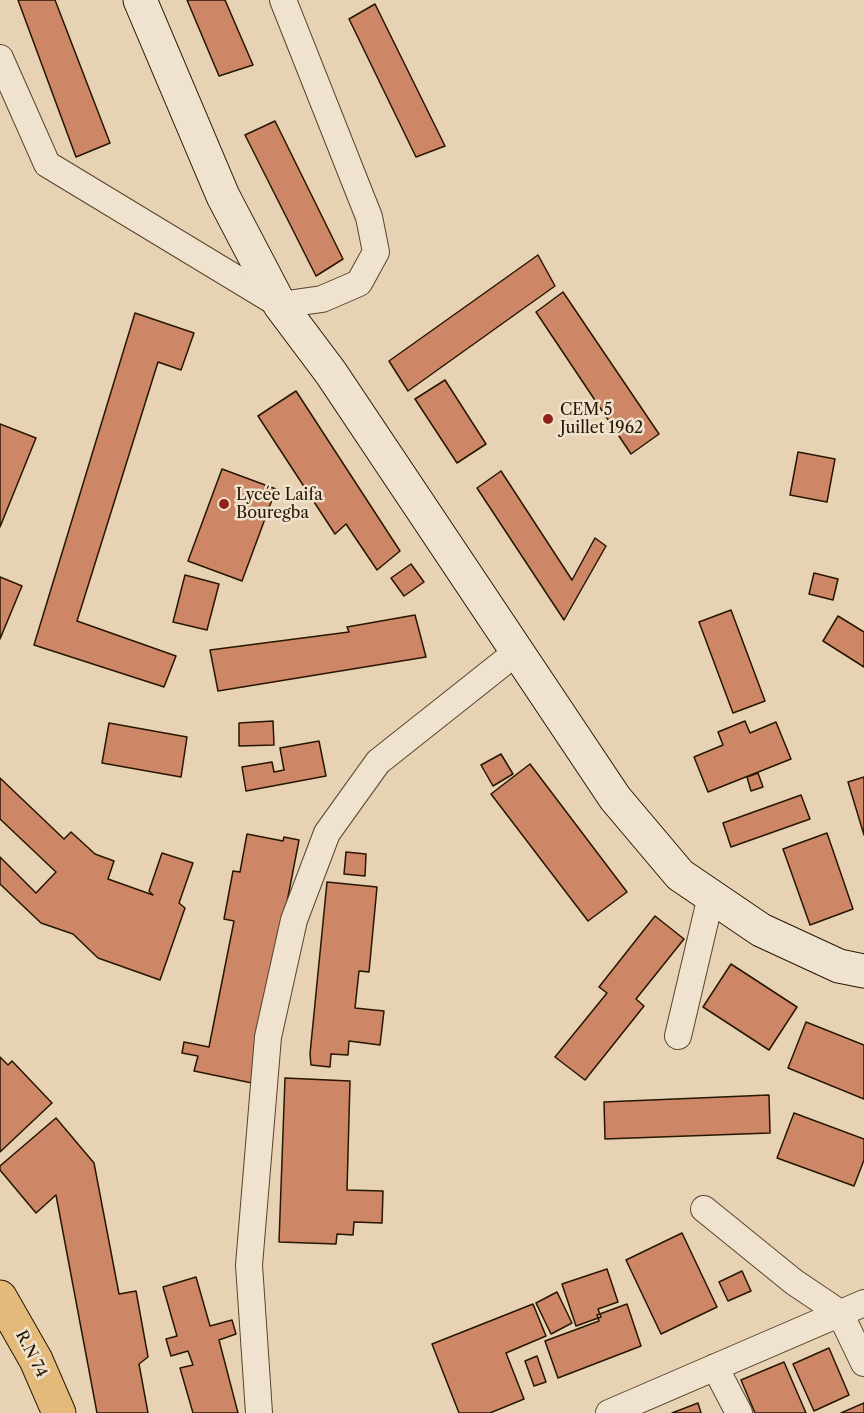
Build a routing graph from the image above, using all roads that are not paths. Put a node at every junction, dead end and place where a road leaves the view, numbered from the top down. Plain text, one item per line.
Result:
1 (140, 0) edge
2 (283, 0) edge
3 (0, 58) edge
4 (280, 304) junction
5 (518, 651) junction
6 (711, 896) junction
7 (864, 971) edge
8 (678, 1036) dead end
9 (704, 1209) dead end
10 (0, 1297) edge
11 (864, 1303) edge
12 (840, 1313) junction
13 (864, 1363) edge
14 (715, 1367) junction
15 (59, 1413) edge
16 (259, 1413) edge
17 (609, 1413) edge
18 (739, 1413) edge

1 - 4 street
2 - 4 street
3 - 4 street
4 - 5 street
5 - 6 street
5 - 16 street
6 - 7 street
6 - 8 street
9 - 12 street
10 - 15 main road, R.N 74
11 - 12 street
12 - 13 street
12 - 14 street
14 - 17 street
14 - 18 street

